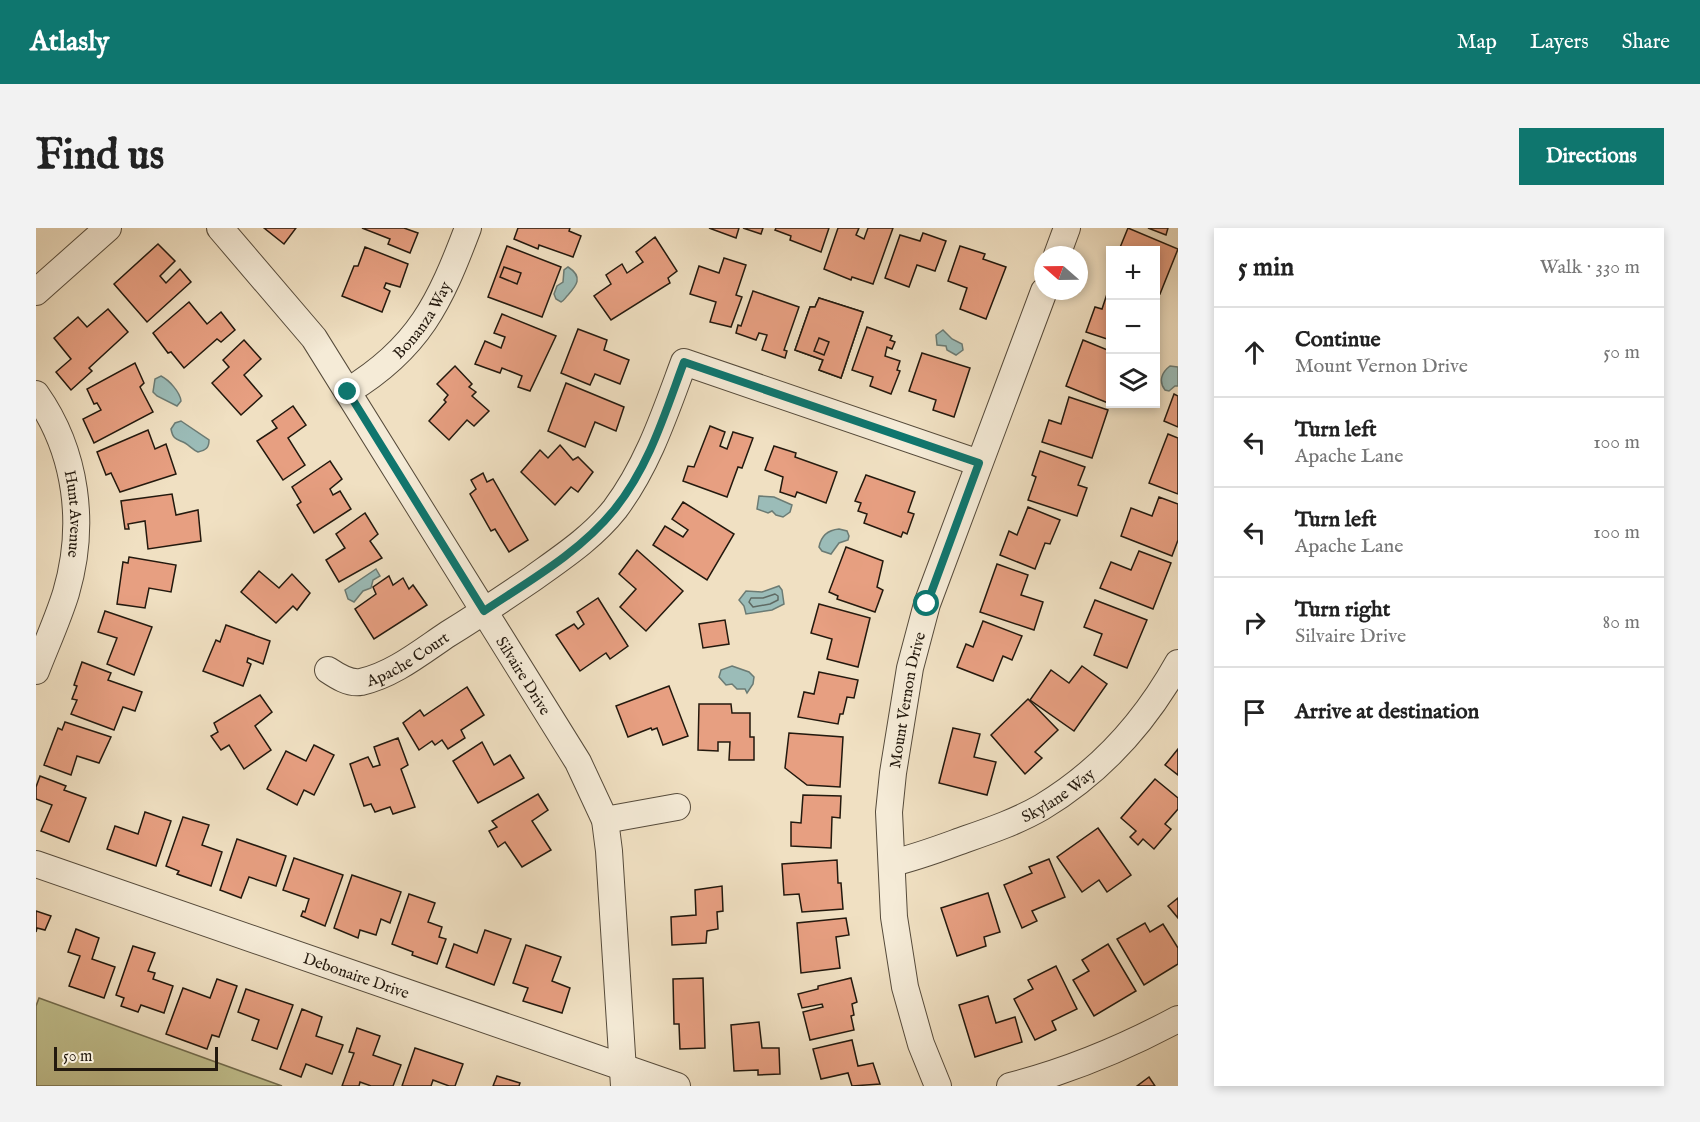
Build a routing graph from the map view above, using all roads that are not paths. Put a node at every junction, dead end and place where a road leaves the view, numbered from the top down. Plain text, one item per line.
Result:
1 (108, 228) edge
2 (220, 228) edge
3 (468, 228) edge
4 (1066, 228) edge
5 (1060, 246) edge
6 (36, 292) edge
7 (1041, 300) edge
8 (348, 392) junction
9 (36, 394) edge
10 (979, 463) junction
11 (484, 611) junction
12 (1178, 663) edge
13 (328, 670) dead end
14 (36, 671) edge
15 (677, 807) dead end
16 (605, 820) junction
17 (892, 863) junction
18 (36, 864) edge
19 (1178, 1019) edge
20 (623, 1076) edge
21 (677, 1086) edge
22 (938, 1086) edge
23 (1010, 1086) edge

1 - 6 street
2 - 8 street, Silvaire Drive
3 - 8 street, Bonanza Way
4 - 5 street
7 - 10 street, Mount Vernon Drive
8 - 11 street, Silvaire Drive
9 - 14 street, Hunt Avenue
10 - 11 street, Apache Court
10 - 17 street, Mount Vernon Drive
11 - 13 street, Apache Court
11 - 16 street, Silvaire Drive
12 - 17 street, Skylane Way
15 - 16 street
16 - 20 street, Silvaire Drive
17 - 22 street, Mount Vernon Drive
18 - 20 street, Debonaire Drive
19 - 23 street
20 - 21 street, Debonaire Drive

